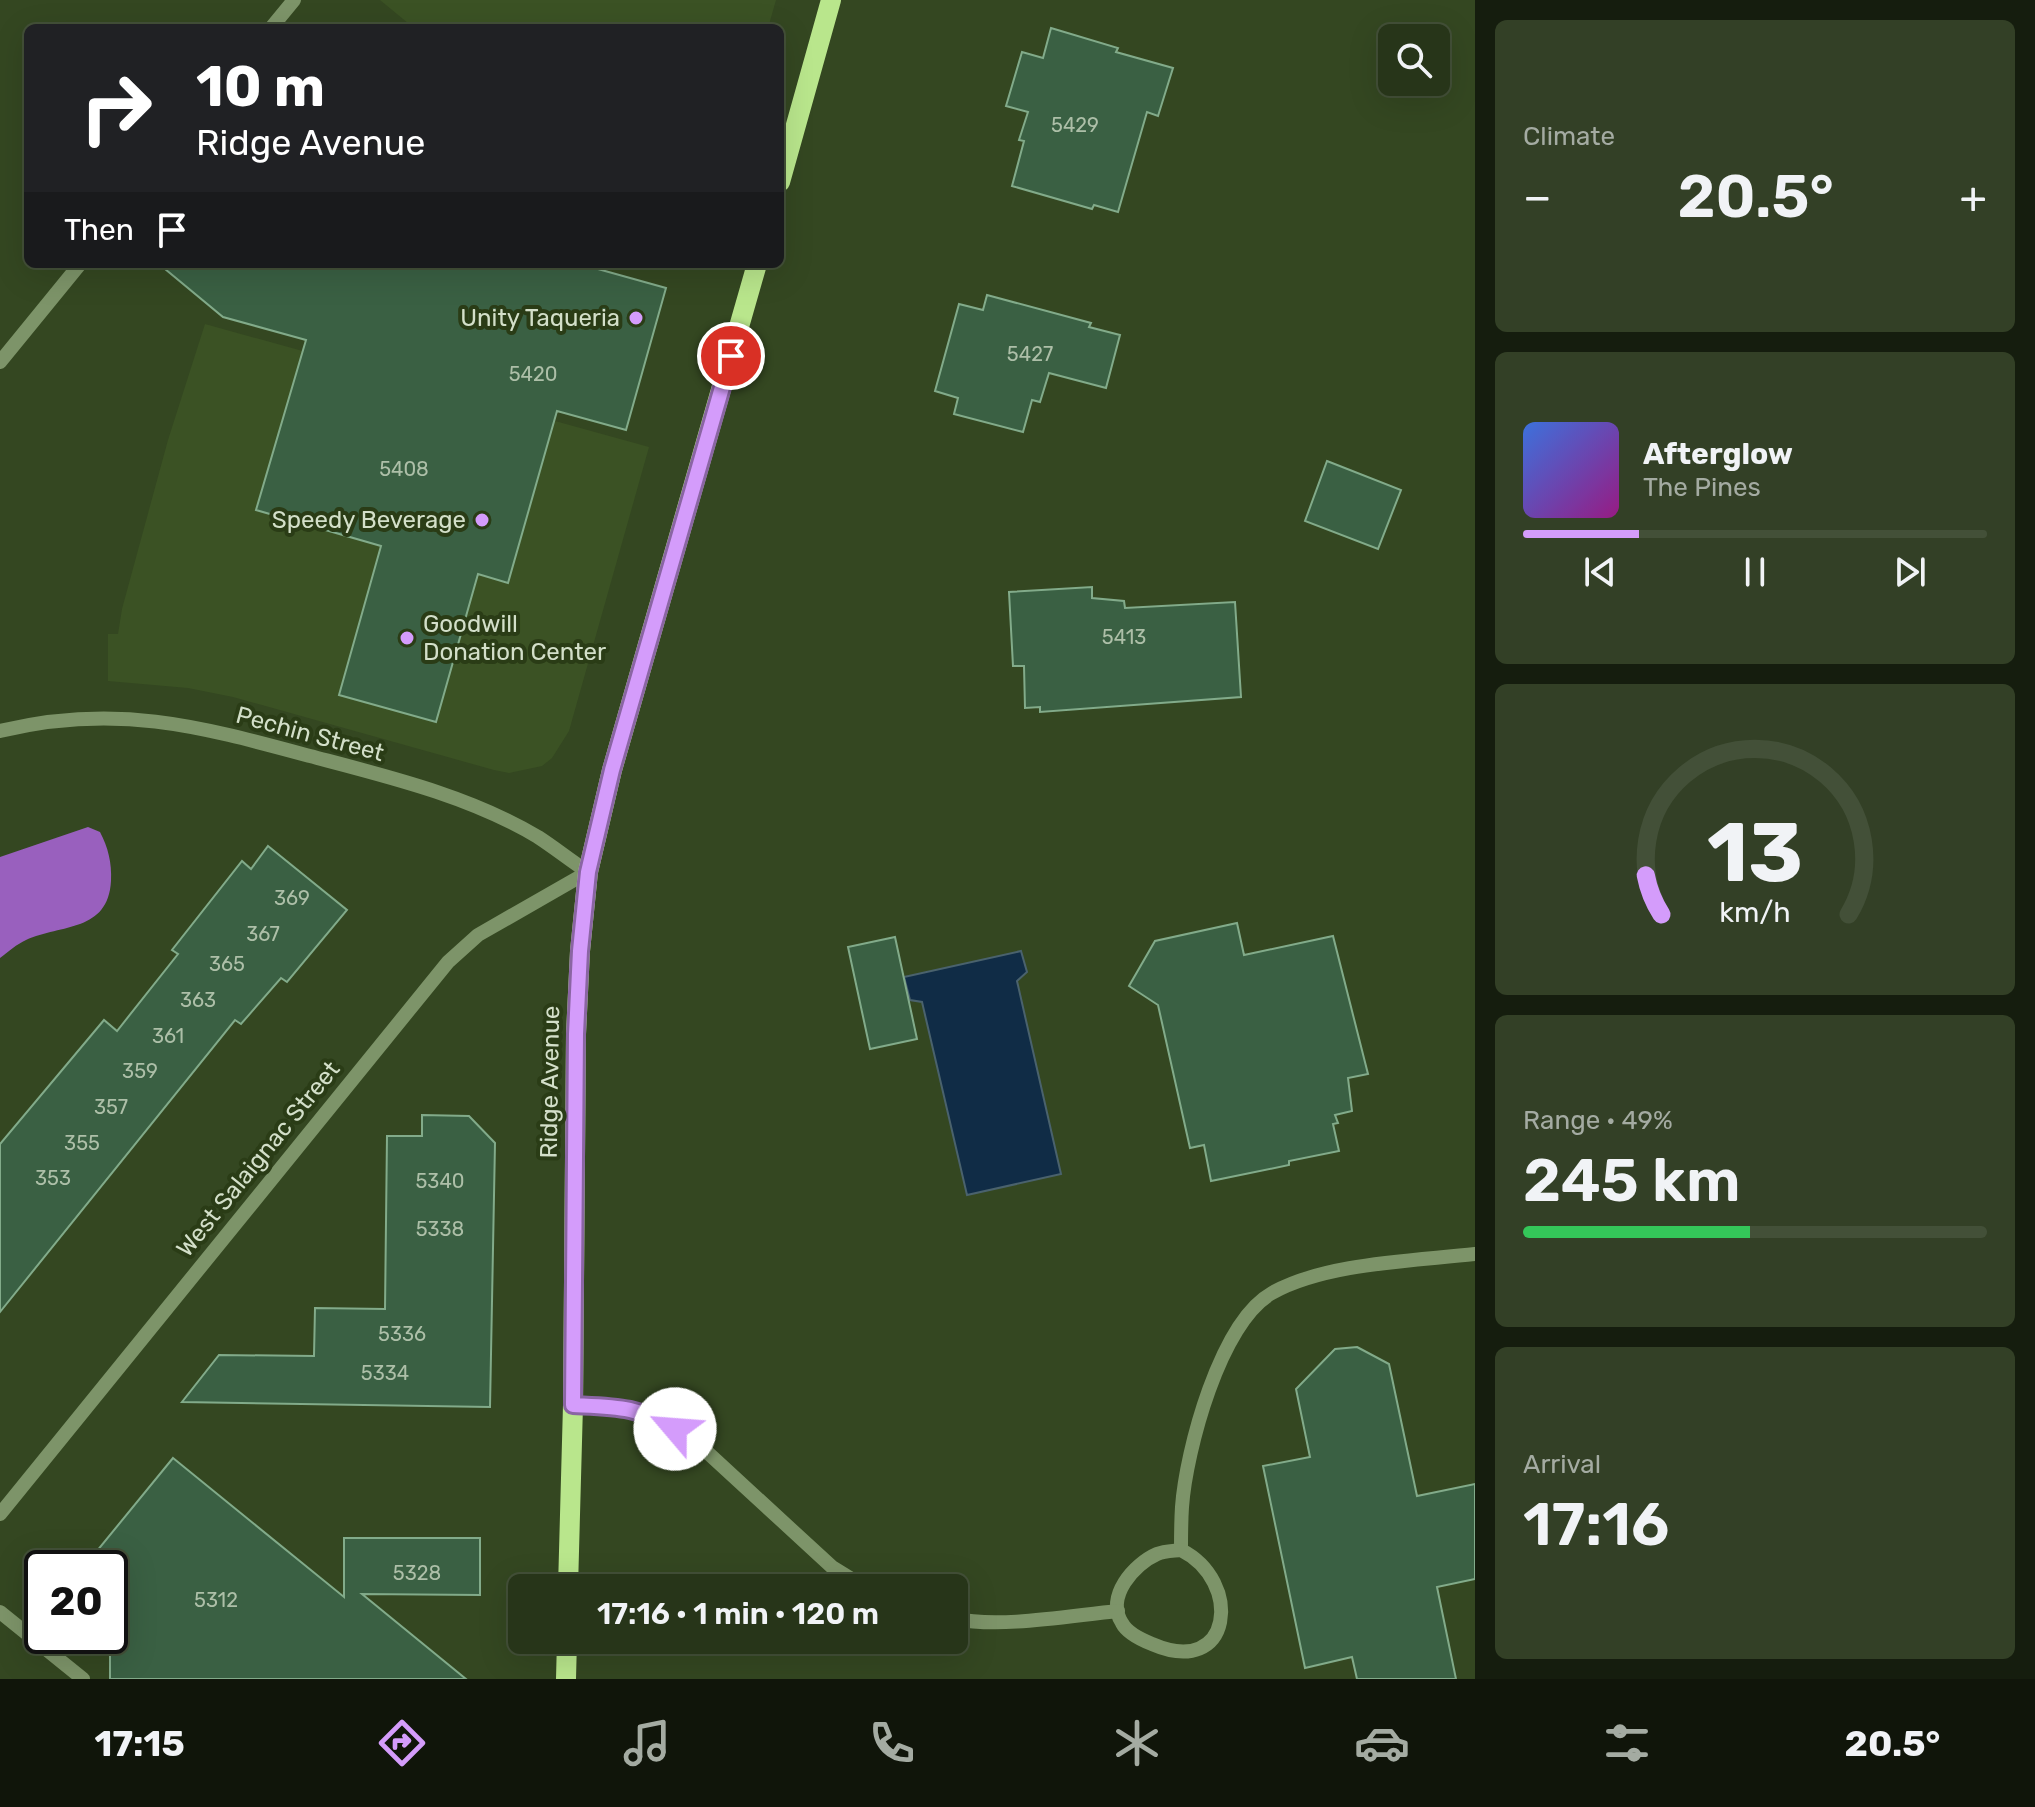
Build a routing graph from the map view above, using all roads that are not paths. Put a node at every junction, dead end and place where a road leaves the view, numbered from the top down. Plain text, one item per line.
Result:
1 (294, 0) edge
2 (831, 0) edge
3 (274, 24) edge
4 (784, 168) edge
5 (77, 268) edge
6 (756, 268) edge
7 (0, 362) edge
8 (0, 731) edge
9 (588, 872) junction
10 (1475, 1254) edge
11 (573, 1405) junction
12 (0, 1514) edge
13 (1181, 1550) junction
14 (568, 1574) edge
15 (843, 1574) edge
16 (1118, 1611) junction
17 (0, 1612) edge
18 (968, 1622) edge
19 (567, 1654) edge
20 (83, 1679) edge
21 (566, 1679) edge

1 - 3 street
2 - 4 main road
5 - 7 street
6 - 9 main road, Ridge Avenue
8 - 9 street, Pechin Street
9 - 11 main road, Ridge Avenue
9 - 12 street, West Salaignac Street
10 - 13 street
11 - 14 main road, Ridge Avenue
11 - 15 street
13 - 16 street
13 - 16 street
16 - 18 street
17 - 20 street
19 - 21 main road

